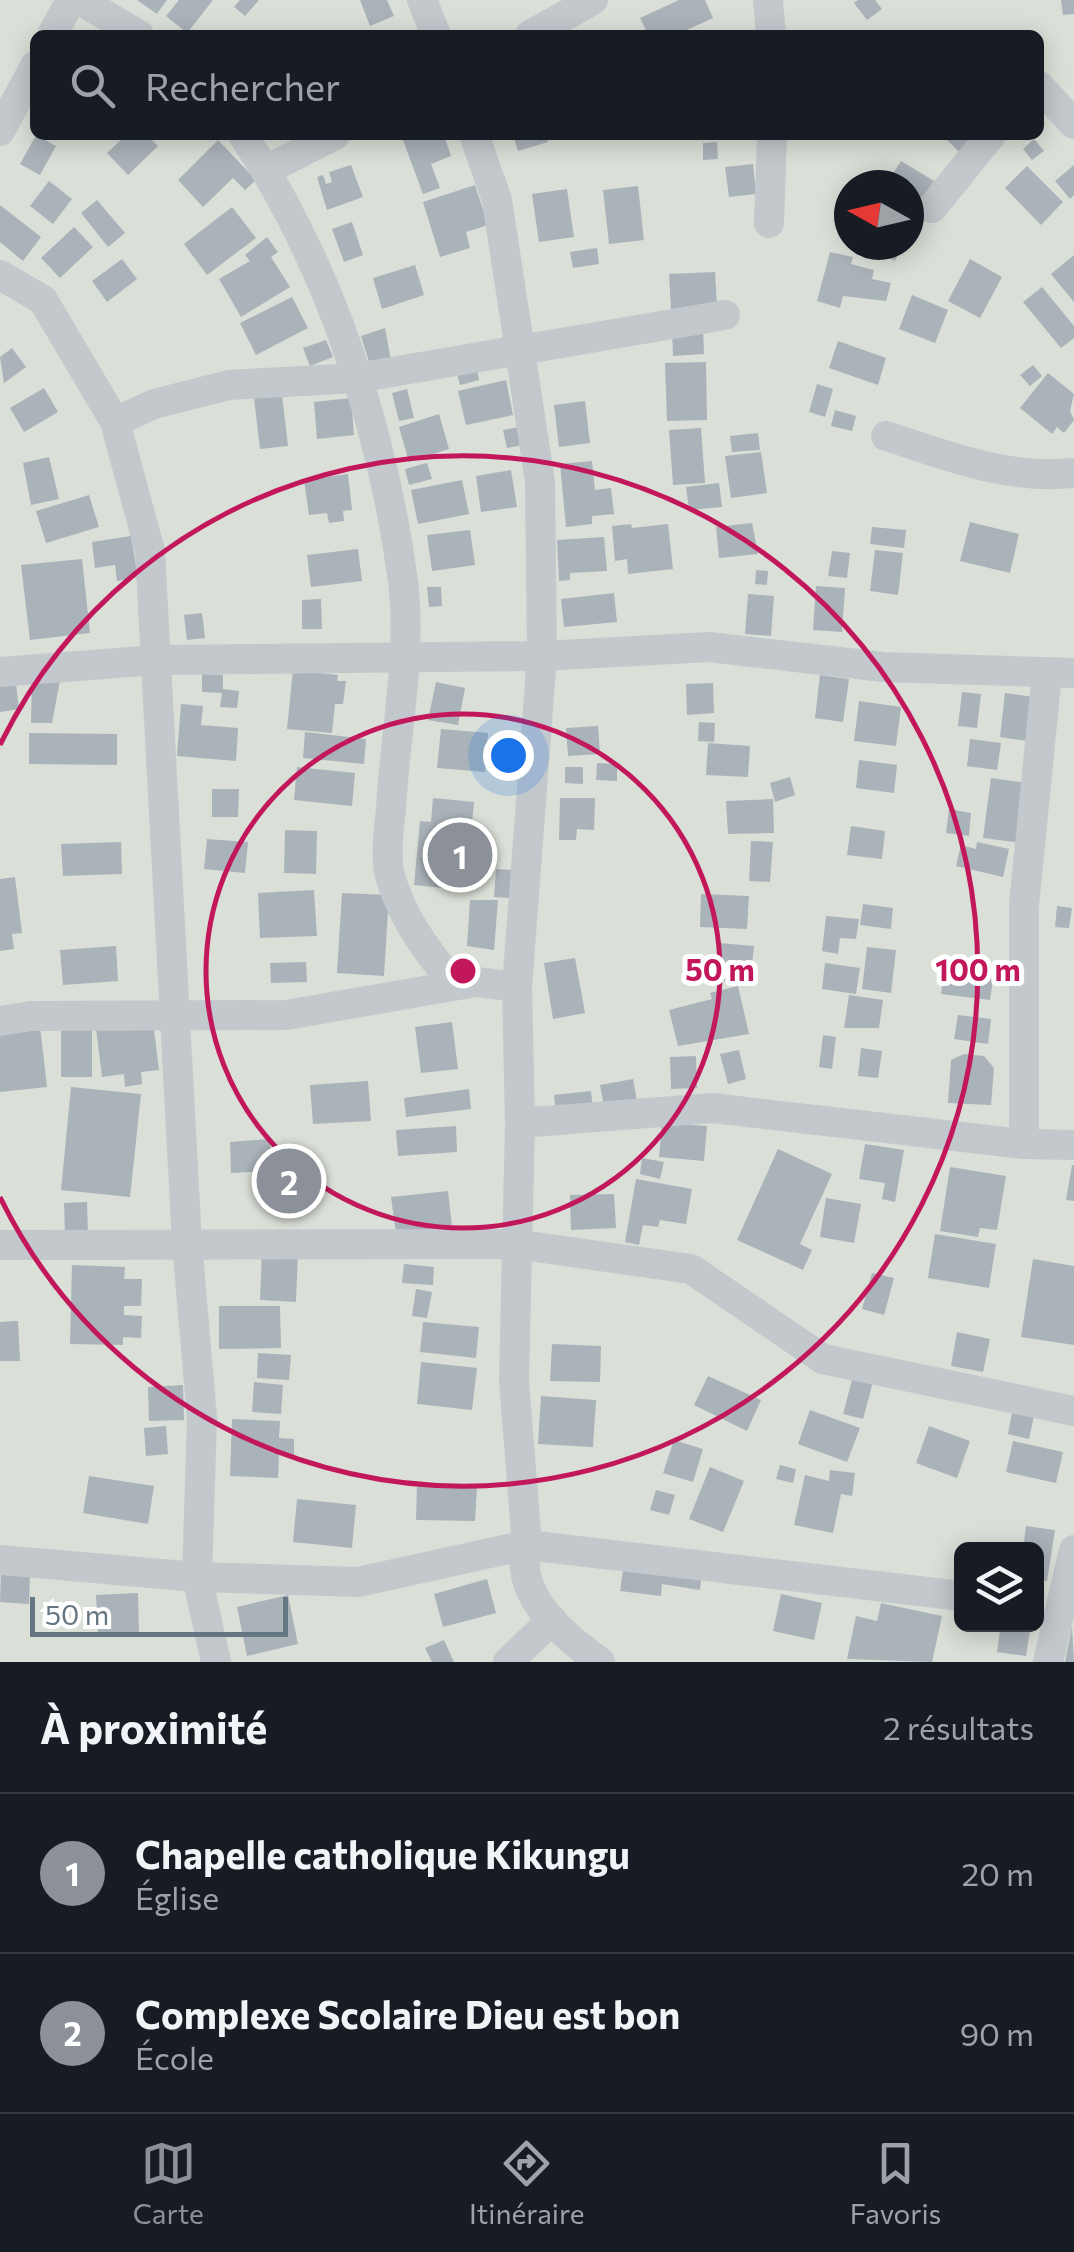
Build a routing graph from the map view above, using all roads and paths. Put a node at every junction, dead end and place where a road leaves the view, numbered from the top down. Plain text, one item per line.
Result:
1 (71, 0) edge
2 (80, 0) edge
3 (422, 0) edge
4 (593, 0) edge
5 (768, 0) edge
6 (55, 30) edge
7 (131, 30) edge
8 (434, 30) edge
9 (539, 30) edge
10 (771, 30) edge
11 (30, 75) edge
12 (1044, 91) edge
13 (1074, 124) edge
14 (0, 131) edge
15 (246, 140) edge
16 (326, 140) edge
17 (476, 140) edge
18 (772, 140) edge
19 (987, 140) edge
20 (266, 170) junction
21 (932, 208) dead end
22 (769, 223) dead end
23 (0, 275) edge
24 (725, 314) dead end
25 (518, 350) junction
26 (357, 378) junction
27 (116, 422) junction
28 (886, 436) dead end
29 (1074, 472) edge
30 (542, 656) junction
31 (404, 659) junction
32 (156, 660) junction
33 (0, 672) edge
34 (1061, 673) edge
35 (456, 985) junction
36 (516, 986) junction
37 (173, 1013) junction
38 (0, 1021) edge
39 (520, 1123) junction
40 (1024, 1144) junction
41 (1074, 1145) edge
42 (187, 1243) junction
43 (516, 1244) junction
44 (0, 1245) edge
45 (1074, 1411) edge
46 (526, 1545) junction
47 (1074, 1550) edge
48 (0, 1560) edge
49 (197, 1578) junction
50 (954, 1595) edge
51 (1057, 1607) edge
52 (552, 1620) junction
53 (216, 1662) edge
54 (508, 1662) edge
55 (600, 1662) edge
56 (1048, 1662) edge

1 - 6 street
2 - 7 street
3 - 8 street
4 - 9 street
5 - 10 street
11 - 14 street
12 - 13 street
15 - 20 street
16 - 20 street
17 - 25 street
18 - 22 street
19 - 21 street
20 - 26 street
23 - 27 street
24 - 25 street
25 - 26 street
25 - 30 street
26 - 27 street
26 - 31 street
27 - 32 street
28 - 29 street
30 - 31 street
30 - 34 street
30 - 36 street
31 - 32 street
31 - 35 street
32 - 33 street
32 - 37 street
34 - 40 street
35 - 36 street
35 - 37 street
36 - 39 street
37 - 38 street
37 - 42 street
39 - 40 street
39 - 43 street
40 - 41 street
42 - 43 street
42 - 44 street
42 - 49 street
43 - 45 street
43 - 46 street
46 - 49 street
46 - 50 street
46 - 52 street
47 - 51 street
48 - 49 street
49 - 53 street
51 - 56 street
52 - 54 street
52 - 55 street

